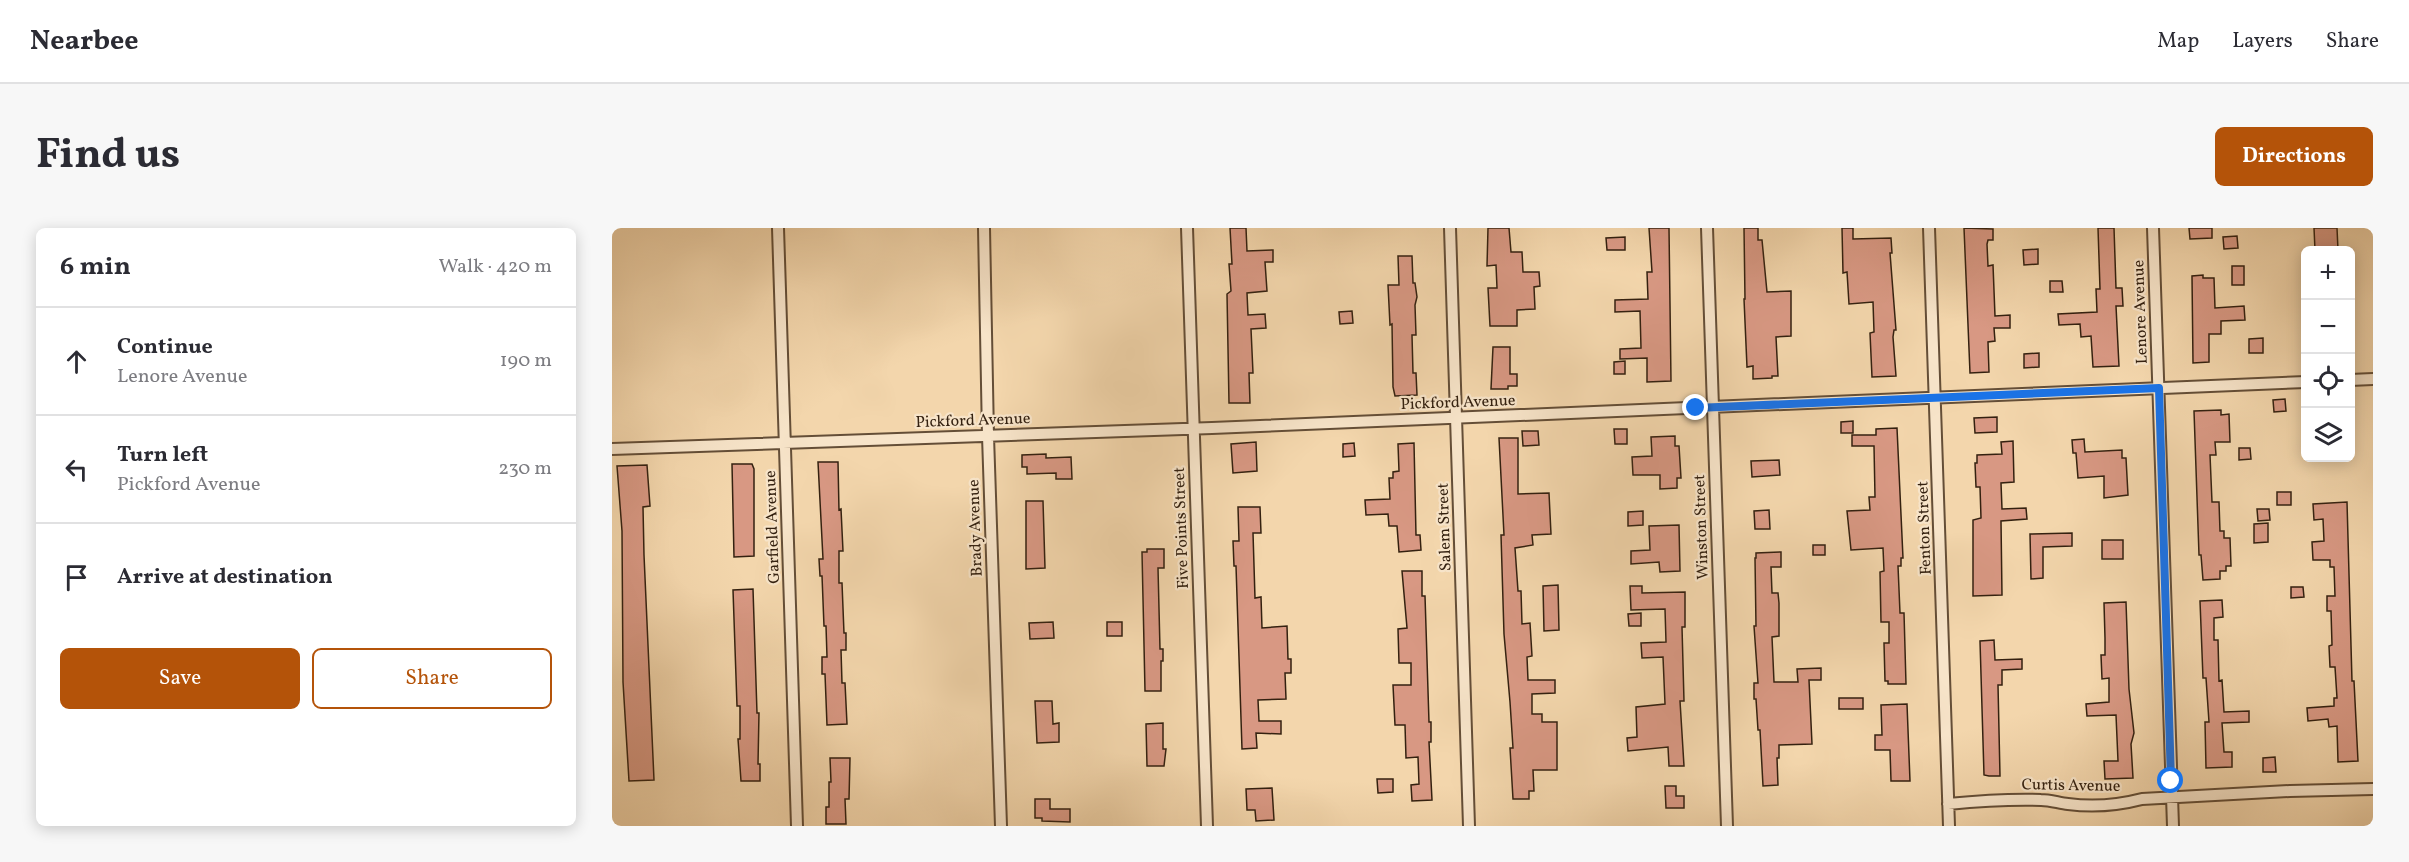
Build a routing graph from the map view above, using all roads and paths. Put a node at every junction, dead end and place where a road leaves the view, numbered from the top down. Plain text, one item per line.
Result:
1 (778, 228) edge
2 (984, 228) edge
3 (1187, 228) edge
4 (1450, 228) edge
5 (1707, 228) edge
6 (1929, 228) edge
7 (2153, 228) edge
8 (2373, 379) edge
9 (2355, 380) edge
10 (2301, 382) edge
11 (2159, 388) junction
12 (1935, 397) junction
13 (1713, 407) junction
14 (1456, 418) junction
15 (1194, 428) junction
16 (988, 436) junction
17 (785, 443) junction
18 (612, 449) edge
19 (2373, 789) edge
20 (2172, 798) junction
21 (1948, 804) junction
22 (797, 826) edge
23 (1001, 826) edge
24 (1207, 826) edge
25 (1470, 826) edge
26 (1727, 826) edge
27 (1949, 826) edge
28 (2173, 826) edge

1 - 17 street, Garfield Avenue
2 - 16 street, Brady Avenue
3 - 15 street, Five Points Street
4 - 14 street, Salem Street
5 - 13 street, Winston Street
6 - 12 street, Fenton Street
7 - 11 street, Lenore Avenue
8 - 9 street
10 - 11 street, Pickford Avenue
11 - 12 street, Pickford Avenue
11 - 20 street, Lenore Avenue
12 - 13 street, Pickford Avenue
12 - 21 street, Fenton Street
13 - 14 street, Pickford Avenue
13 - 26 street, Winston Street
14 - 15 street, Pickford Avenue
14 - 25 street, Salem Street
15 - 16 street, Pickford Avenue
15 - 24 street, Five Points Street
16 - 17 street, Pickford Avenue
16 - 23 street, Brady Avenue
17 - 18 street, Pickford Avenue
17 - 22 street, Garfield Avenue
19 - 20 street, Curtis Avenue
20 - 21 street, Curtis Avenue
20 - 28 street, Lenore Avenue
21 - 27 street, Fenton Street

